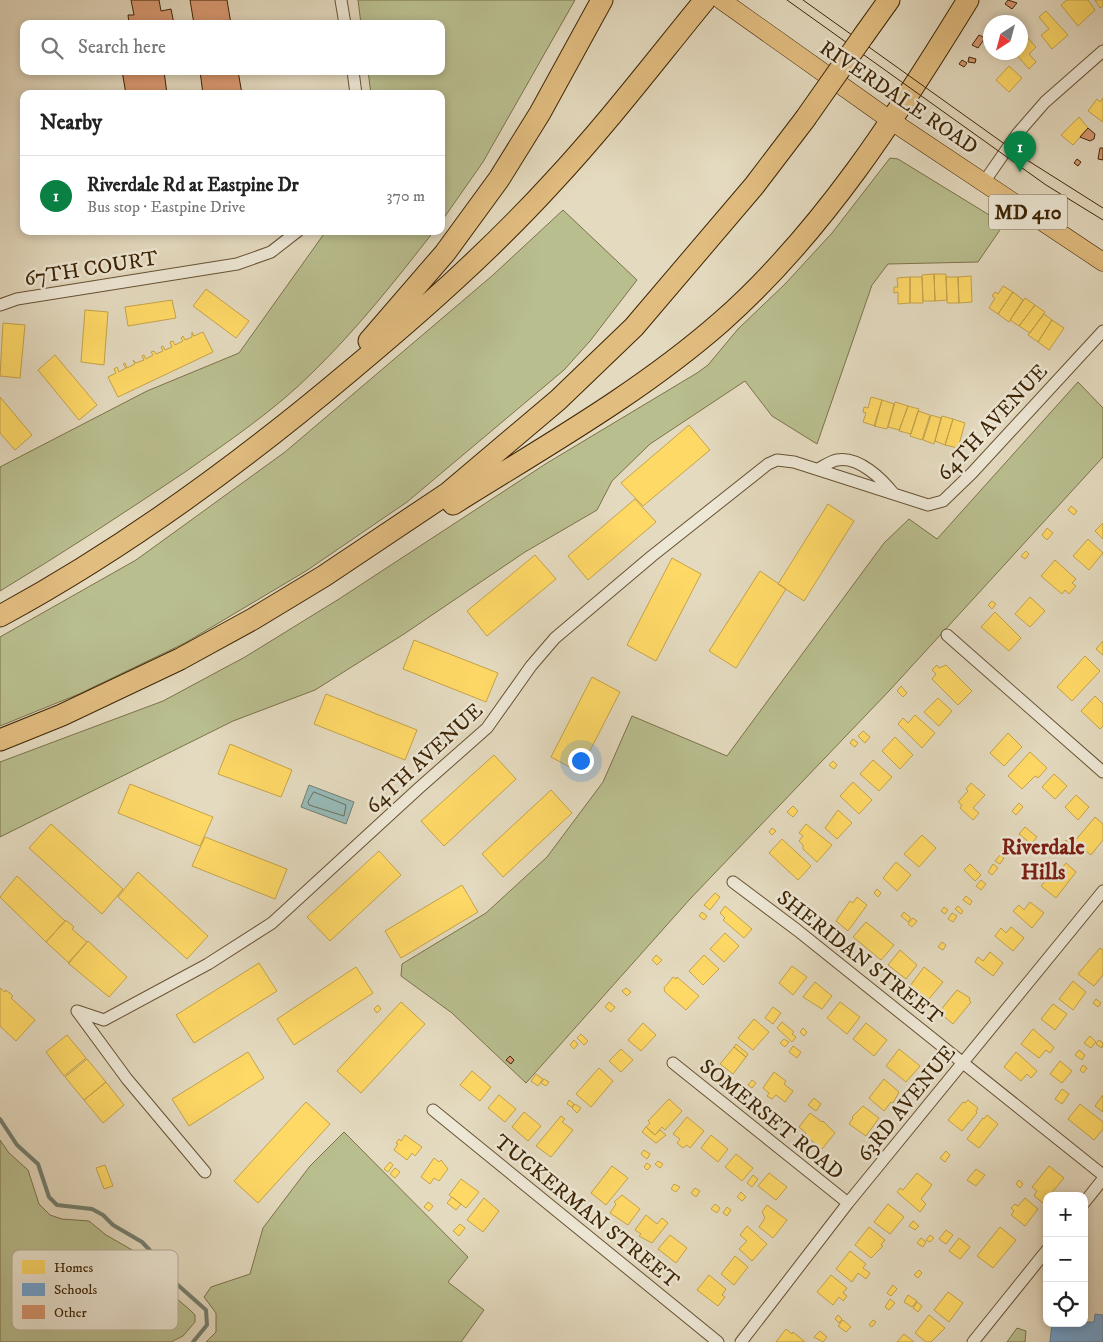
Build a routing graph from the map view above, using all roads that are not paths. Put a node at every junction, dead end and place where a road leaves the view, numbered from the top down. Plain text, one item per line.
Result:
1 (340, 0) edge
2 (602, 0) edge
3 (705, 0) edge
4 (721, 0) edge
5 (889, 0) edge
6 (968, 0) edge
7 (344, 20) edge
8 (1101, 57) edge
9 (354, 75) edge
10 (355, 90) edge
11 (890, 120) junction
12 (984, 182) junction
13 (293, 235) edge
14 (1103, 262) edge
15 (0, 305) edge
16 (1103, 331) edge
17 (277, 431) junction
18 (818, 469) junction
19 (894, 494) junction
20 (324, 576) junction
21 (0, 616) edge
22 (946, 635) dead end
23 (0, 740) edge
24 (1103, 772) edge
25 (732, 882) dead end
26 (1103, 892) edge
27 (673, 1063) dead end
28 (963, 1064) junction
29 (432, 1110) dead end
30 (205, 1172) dead end
31 (1103, 1175) edge
32 (1103, 1180) edge
33 (1088, 1198) edge
34 (848, 1203) junction
35 (1043, 1255) edge
36 (718, 1342) edge
37 (742, 1342) edge
38 (973, 1342) edge

1 - 7 street
2 - 17 highway
3 - 17 highway
4 - 11 main road, RIVERDALE ROAD / MD 410
5 - 20 highway, bridge
6 - 11 highway
8 - 12 street
9 - 10 street
11 - 12 main road, RIVERDALE ROAD / MD 410
11 - 20 highway
12 - 14 main road, RIVERDALE ROAD / MD 410
13 - 15 street, 67TH COURT
16 - 19 street, 64TH AVENUE
17 - 21 highway
18 - 19 street, 64TH AVENUE
18 - 19 street, 64TH AVENUE
18 - 30 street, 64TH AVENUE
20 - 23 highway
22 - 24 street
25 - 28 street, SHERIDAN STREET
26 - 28 street, 63RD AVENUE
27 - 34 street, SOMERSET ROAD
28 - 31 street, SHERIDAN STREET
28 - 34 street, 63RD AVENUE
29 - 36 street, TUCKERMAN STREET
32 - 33 street
34 - 37 street, 63RD AVENUE
35 - 38 street

